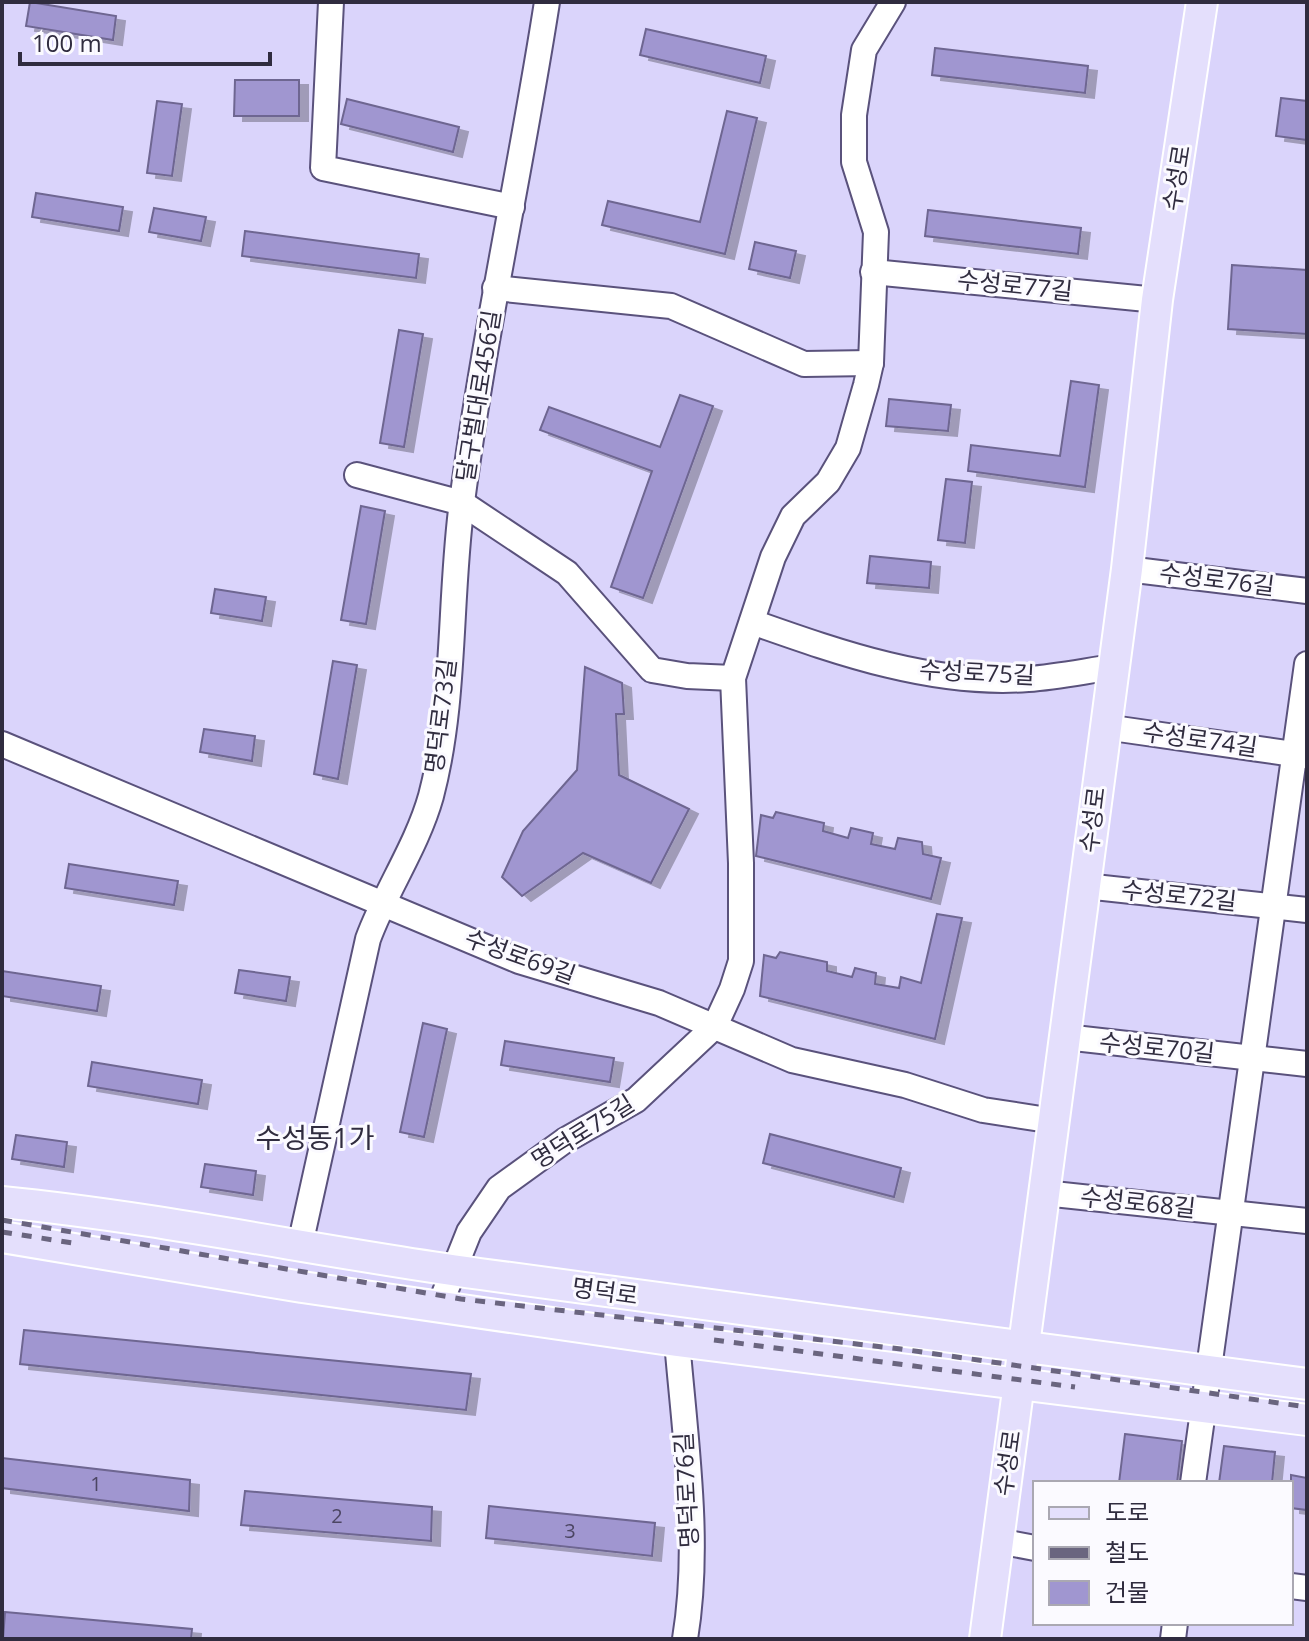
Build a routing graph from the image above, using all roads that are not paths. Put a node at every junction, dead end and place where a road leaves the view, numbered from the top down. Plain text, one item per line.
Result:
1 (331, 2) edge
2 (547, 2) edge
3 (893, 2) edge
4 (1202, 2) edge
5 (512, 207) junction
6 (873, 272) junction
7 (495, 288) junction
8 (1157, 300) junction
9 (871, 363) junction
10 (357, 475) dead end
11 (462, 503) junction
12 (1127, 569) junction
13 (1307, 591) edge
14 (752, 622) junction
15 (1307, 664) edge
16 (1114, 667) junction
17 (733, 678) junction
18 (1105, 727) junction
19 (2, 744) edge
20 (1300, 755) edge
21 (1085, 886) junction
22 (382, 902) junction
23 (1273, 905) junction
24 (1307, 910) edge
25 (715, 1026) junction
26 (1065, 1037) junction
27 (1250, 1058) junction
28 (1307, 1064) edge
29 (1054, 1121) junction
30 (1044, 1193) junction
31 (2, 1202) edge
32 (1231, 1213) junction
33 (1307, 1221) edge
34 (2, 1237) edge
35 (300, 1245) junction
36 (455, 1271) junction
37 (439, 1307) junction
38 (677, 1341) junction
39 (1023, 1349) junction
40 (1209, 1371) junction
41 (1019, 1384) junction
42 (1307, 1384) edge
43 (1204, 1407) junction
44 (1307, 1420) edge
45 (1193, 1481) edge
46 (998, 1541) junction
47 (1033, 1548) edge
48 (685, 1639) edge
49 (985, 1639) edge

1 - 5 street
2 - 5 street, 달구벌대로456길
3 - 6 street
4 - 8 main road, 수성로
5 - 7 street, 달구벌대로456길
6 - 8 street, 수성로77길
6 - 9 street
7 - 9 street, 달구벌대로456길
7 - 11 street, 달구벌대로456길
8 - 12 main road, 수성로
9 - 14 street
10 - 11 street
11 - 17 street
11 - 22 street, 명덕로73길
12 - 13 street, 수성로76길
12 - 16 main road, 수성로
14 - 16 street, 수성로75길
14 - 17 street
15 - 20 street
16 - 18 main road, 수성로
17 - 25 street, 명덕로75길
18 - 20 street, 수성로74길
18 - 21 main road, 수성로
19 - 22 street, 수성로69길
20 - 23 street
21 - 23 street, 수성로72길
21 - 26 main road, 수성로
22 - 25 street, 수성로69길
22 - 35 street, 명덕로73길
23 - 24 street, 수성로72길
23 - 27 street, 수성로70길
25 - 29 street, 수성로69길
25 - 36 street, 명덕로75길
26 - 27 street, 수성로70길
26 - 29 main road, 수성로
27 - 28 street, 수성로70길
27 - 32 street, 수성로68길
29 - 30 main road, 수성로
30 - 32 street, 수성로68길
30 - 39 main road, 수성로
31 - 35 main road, 명덕로
32 - 33 street, 수성로68길
32 - 40 street
34 - 37 main road, 명덕로
35 - 36 main road, 명덕로
36 - 37 street, 명덕로75길
36 - 39 main road, 명덕로
37 - 38 main road, 명덕로
38 - 41 main road, 명덕로
38 - 48 street, 명덕로76길
39 - 40 main road, 명덕로
39 - 41 main road, 수성로
40 - 42 main road, 명덕로
40 - 43 street
41 - 43 main road, 명덕로
41 - 46 main road, 수성로
43 - 44 main road, 명덕로
43 - 45 street
46 - 47 street
46 - 49 main road, 수성로

